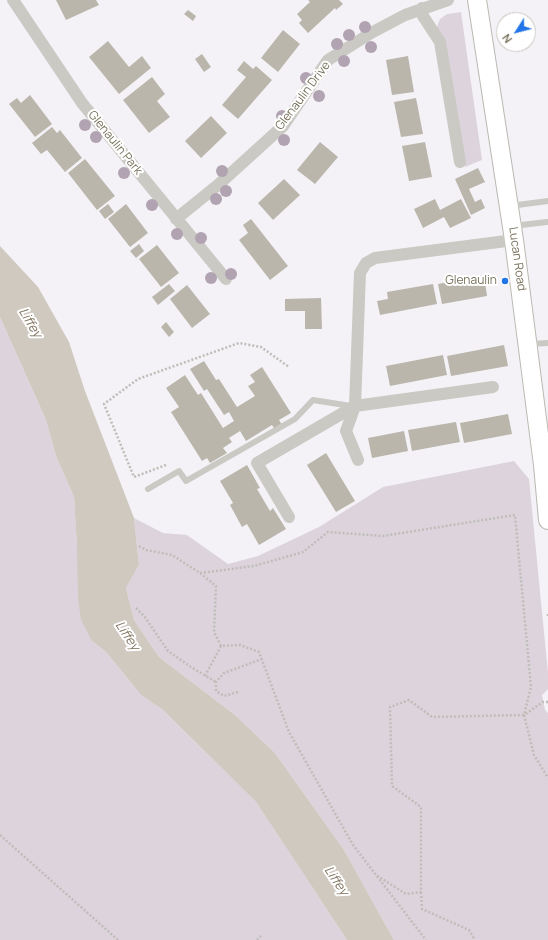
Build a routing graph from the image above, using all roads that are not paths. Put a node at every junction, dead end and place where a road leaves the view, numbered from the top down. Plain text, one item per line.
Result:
1 (13, 0) edge
2 (448, 0) edge
3 (477, 0) edge
4 (422, 8) junction
5 (460, 162) dead end
6 (546, 201) edge
7 (510, 206) junction
8 (176, 219) junction
9 (547, 222) edge
10 (513, 233) junction
11 (226, 279) dead end
12 (548, 343) edge
13 (528, 345) junction
14 (493, 387) dead end
15 (355, 406) junction
16 (358, 460) dead end
17 (148, 489) dead end
18 (289, 516) dead end
19 (548, 520) edge

1 - 8 street, Glenaulin Park
2 - 4 street, Glenaulin Drive
3 - 7 main road, Lucan Road
4 - 5 street
4 - 8 street, Glenaulin Drive
6 - 7 lane
7 - 10 main road, Lucan Road
8 - 11 street, Glenaulin Park
9 - 10 lane
10 - 13 main road, Lucan Road
10 - 15 street
12 - 13 lane
13 - 19 main road, Lucan Road
14 - 15 street
15 - 16 street
15 - 17 lane
15 - 18 street

